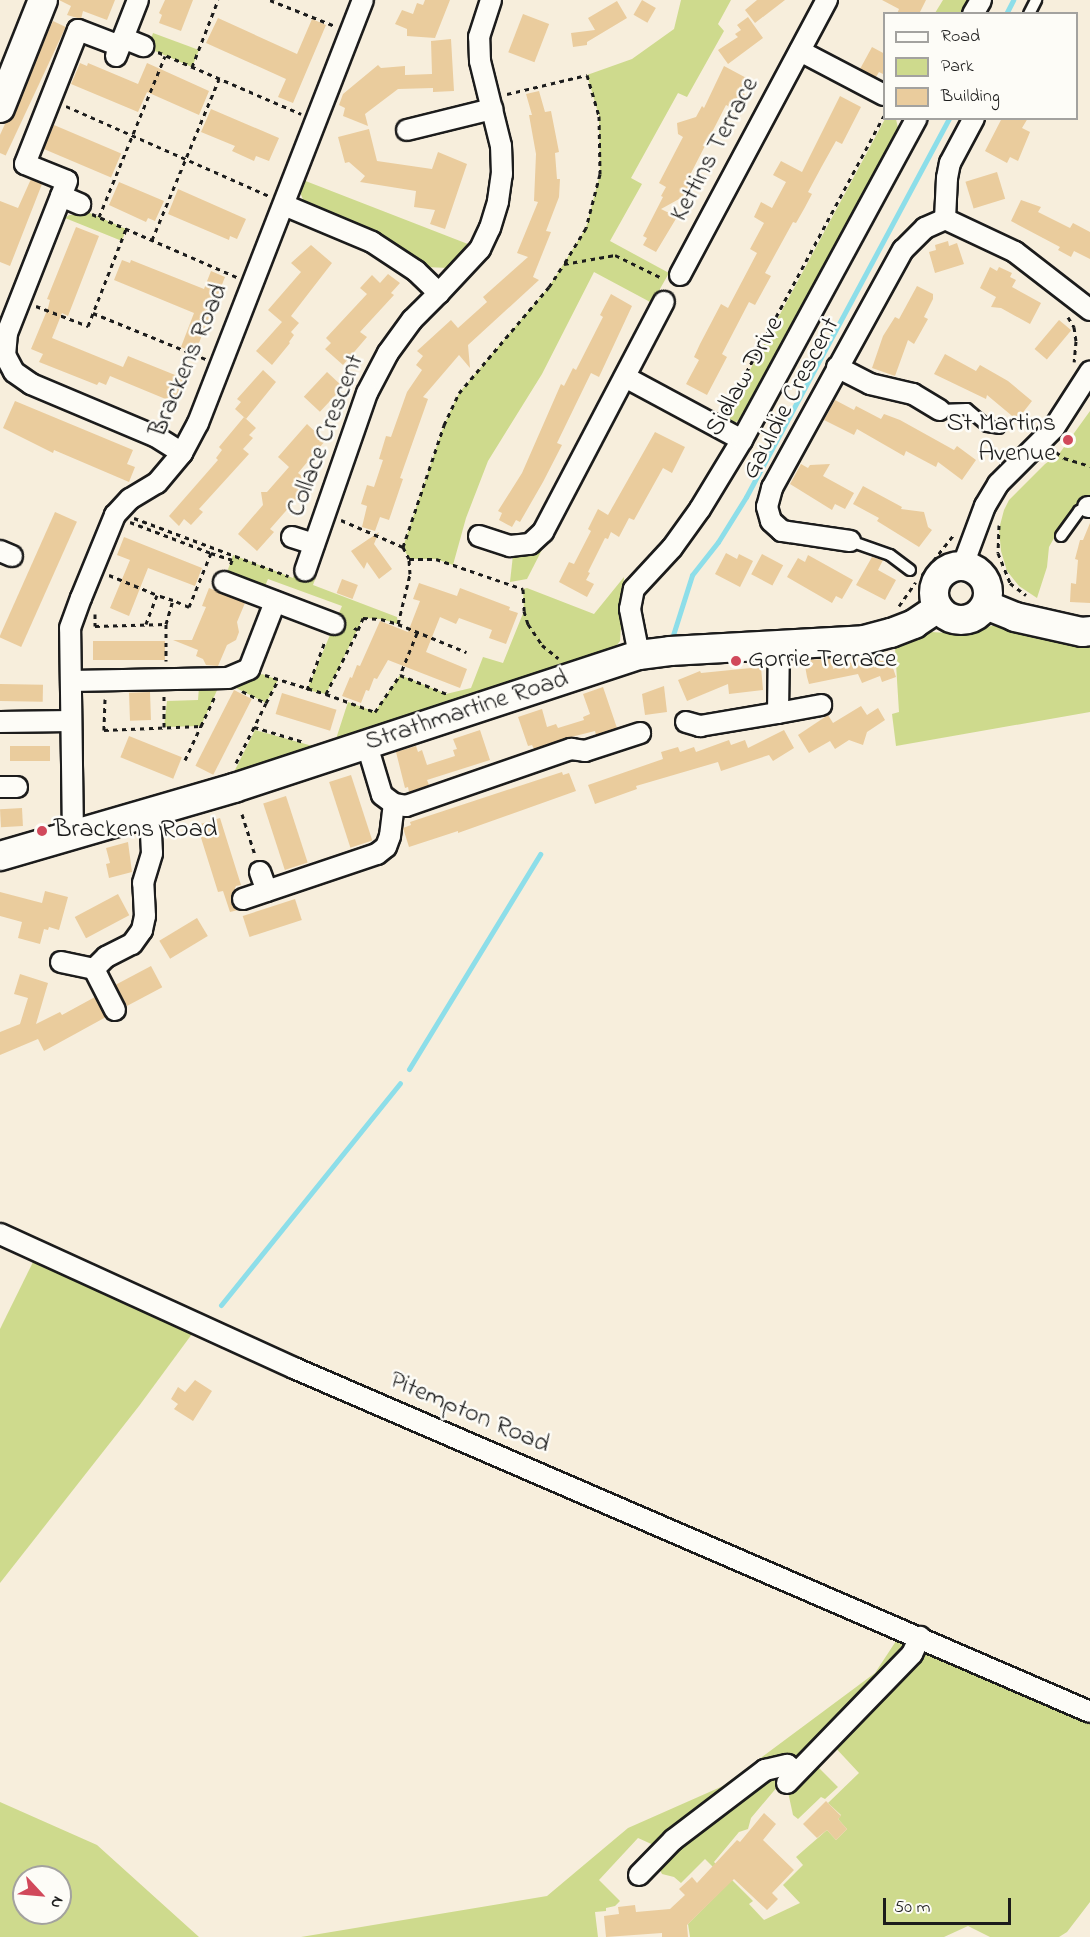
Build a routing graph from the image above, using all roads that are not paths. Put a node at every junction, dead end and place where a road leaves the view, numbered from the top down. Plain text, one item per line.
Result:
1 (43, 0) edge
2 (138, 0) edge
3 (363, 0) edge
4 (491, 0) edge
5 (827, 0) edge
6 (143, 46) road end
7 (120, 47) junction
8 (800, 51) junction
9 (883, 94) edge
10 (490, 103) junction
11 (0, 108) edge
12 (916, 120) edge
13 (973, 120) edge
14 (407, 130) dead end
15 (61, 196) junction
16 (80, 204) road end
17 (284, 205) junction
18 (945, 219) junction
19 (672, 277) road end
20 (439, 293) junction
21 (664, 302) dead end
22 (1090, 310) edge
23 (837, 367) junction
24 (1090, 372) edge
25 (625, 377) junction
26 (940, 410) joint
27 (999, 428) dead end
28 (742, 440) junction
29 (182, 453) junction
30 (1089, 507) edge
31 (479, 536) dead end
32 (1061, 536) dead end
33 (292, 537) dead end
34 (850, 542) joint
35 (314, 544) junction
36 (963, 565) junction
37 (910, 570) dead end
38 (305, 571) road end
39 (224, 582) dead end
40 (275, 602) junction
41 (986, 605) junction
42 (938, 608) junction
43 (334, 624) road end
44 (1090, 631) edge
45 (779, 645) junction
46 (639, 656) junction
47 (71, 681) junction
48 (821, 705) dead end
49 (778, 713) junction
50 (71, 721) junction
51 (0, 722) edge
52 (686, 722) dead end
53 (640, 733) dead end
54 (367, 746) junction
55 (394, 804) junction
56 (146, 816) junction
57 (73, 836) junction
58 (0, 856) edge
59 (260, 872) road end
60 (267, 891) junction
61 (243, 899) dead end
62 (61, 962) dead end
63 (94, 969) junction
64 (115, 1010) dead end
65 (0, 1233) edge
66 (920, 1637) junction
67 (1090, 1712) edge
68 (639, 1875) dead end

1 - 11 street
2 - 7 street
3 - 17 street, Brackens Road
4 - 10 street, Collace Crescent
5 - 8 street, Kettins Terrace
6 - 7 street
7 - 15 street
8 - 9 street
8 - 19 street, Kettins Terrace
10 - 14 street
10 - 20 street, Collace Crescent
12 - 28 street, Sidlaw Drive
13 - 18 street
15 - 16 street
15 - 29 street
17 - 20 street
17 - 29 street, Brackens Road
18 - 22 street
18 - 23 street, Gauldie Crescent
20 - 35 street, Collace Crescent
21 - 25 street
23 - 26 street
23 - 34 street, Gauldie Crescent
24 - 36 street
25 - 28 street
25 - 31 street
26 - 27 lane
28 - 46 street, Sidlaw Drive
29 - 47 street, Brackens Road
30 - 32 lane
33 - 35 street, Collace Crescent
34 - 37 lane, Gauldie Crescent
35 - 38 street, Collace Crescent
36 - 41 street
36 - 42 street
39 - 40 street
40 - 43 street
40 - 47 street
41 - 42 street
41 - 44 street
42 - 45 street, Strathmartine Road
45 - 46 street, Strathmartine Road
45 - 49 street
46 - 54 street, Strathmartine Road
47 - 50 street, Brackens Road
48 - 49 street
49 - 52 street
50 - 51 street
50 - 57 street, Brackens Road
53 - 55 street
54 - 55 street
54 - 56 street, Strathmartine Road
55 - 60 street
56 - 57 street, Strathmartine Road
56 - 63 street
57 - 58 street, Strathmartine Road
59 - 60 street
60 - 61 street
62 - 63 street
63 - 64 street
65 - 66 street, Pitempton Road
66 - 67 street, Pitempton Road
66 - 68 street

